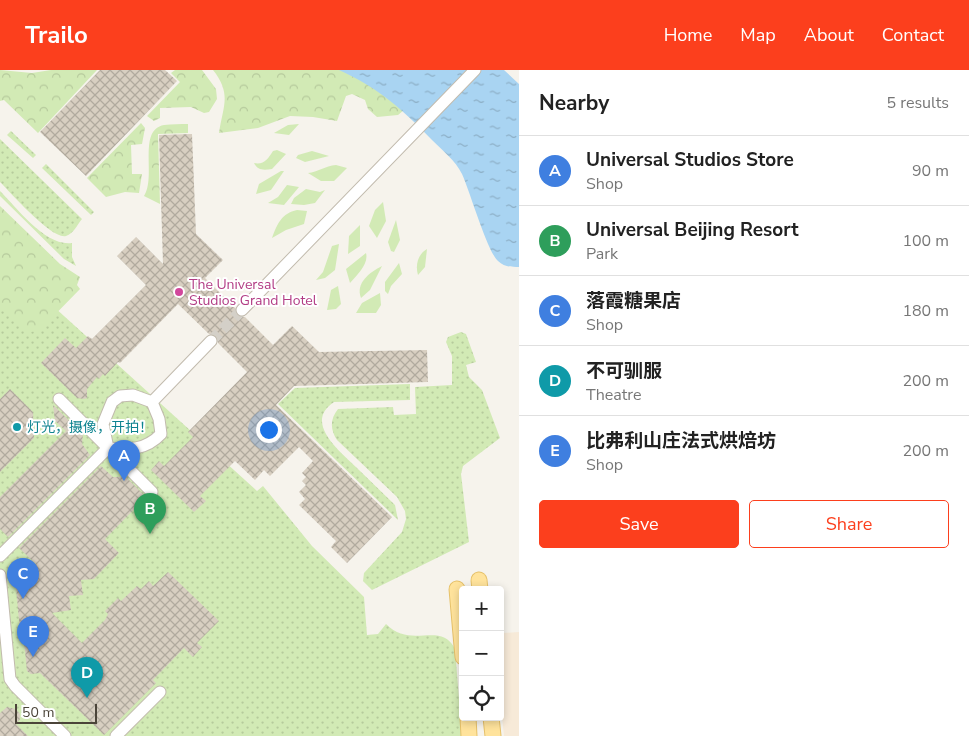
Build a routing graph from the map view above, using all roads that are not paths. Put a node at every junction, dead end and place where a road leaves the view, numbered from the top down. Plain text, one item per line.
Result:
1 (475, 70) edge
2 (242, 310) tunnel mouth
3 (212, 341) tunnel mouth
4 (59, 399) dead end
5 (152, 402) junction
6 (108, 448) junction
7 (152, 492) dead end
8 (0, 556) edge
9 (0, 575) edge
10 (457, 589) dead end
11 (461, 631) edge
12 (160, 692) dead end
13 (468, 721) edge
14 (491, 721) edge
15 (65, 736) edge
16 (116, 736) edge
17 (469, 736) edge
18 (493, 736) edge

1 - 2 street
3 - 5 street
4 - 6 street
5 - 6 street
5 - 6 street
6 - 7 street
6 - 8 street
9 - 15 street
10 - 11 main road
12 - 16 street
13 - 17 main road
14 - 18 main road

